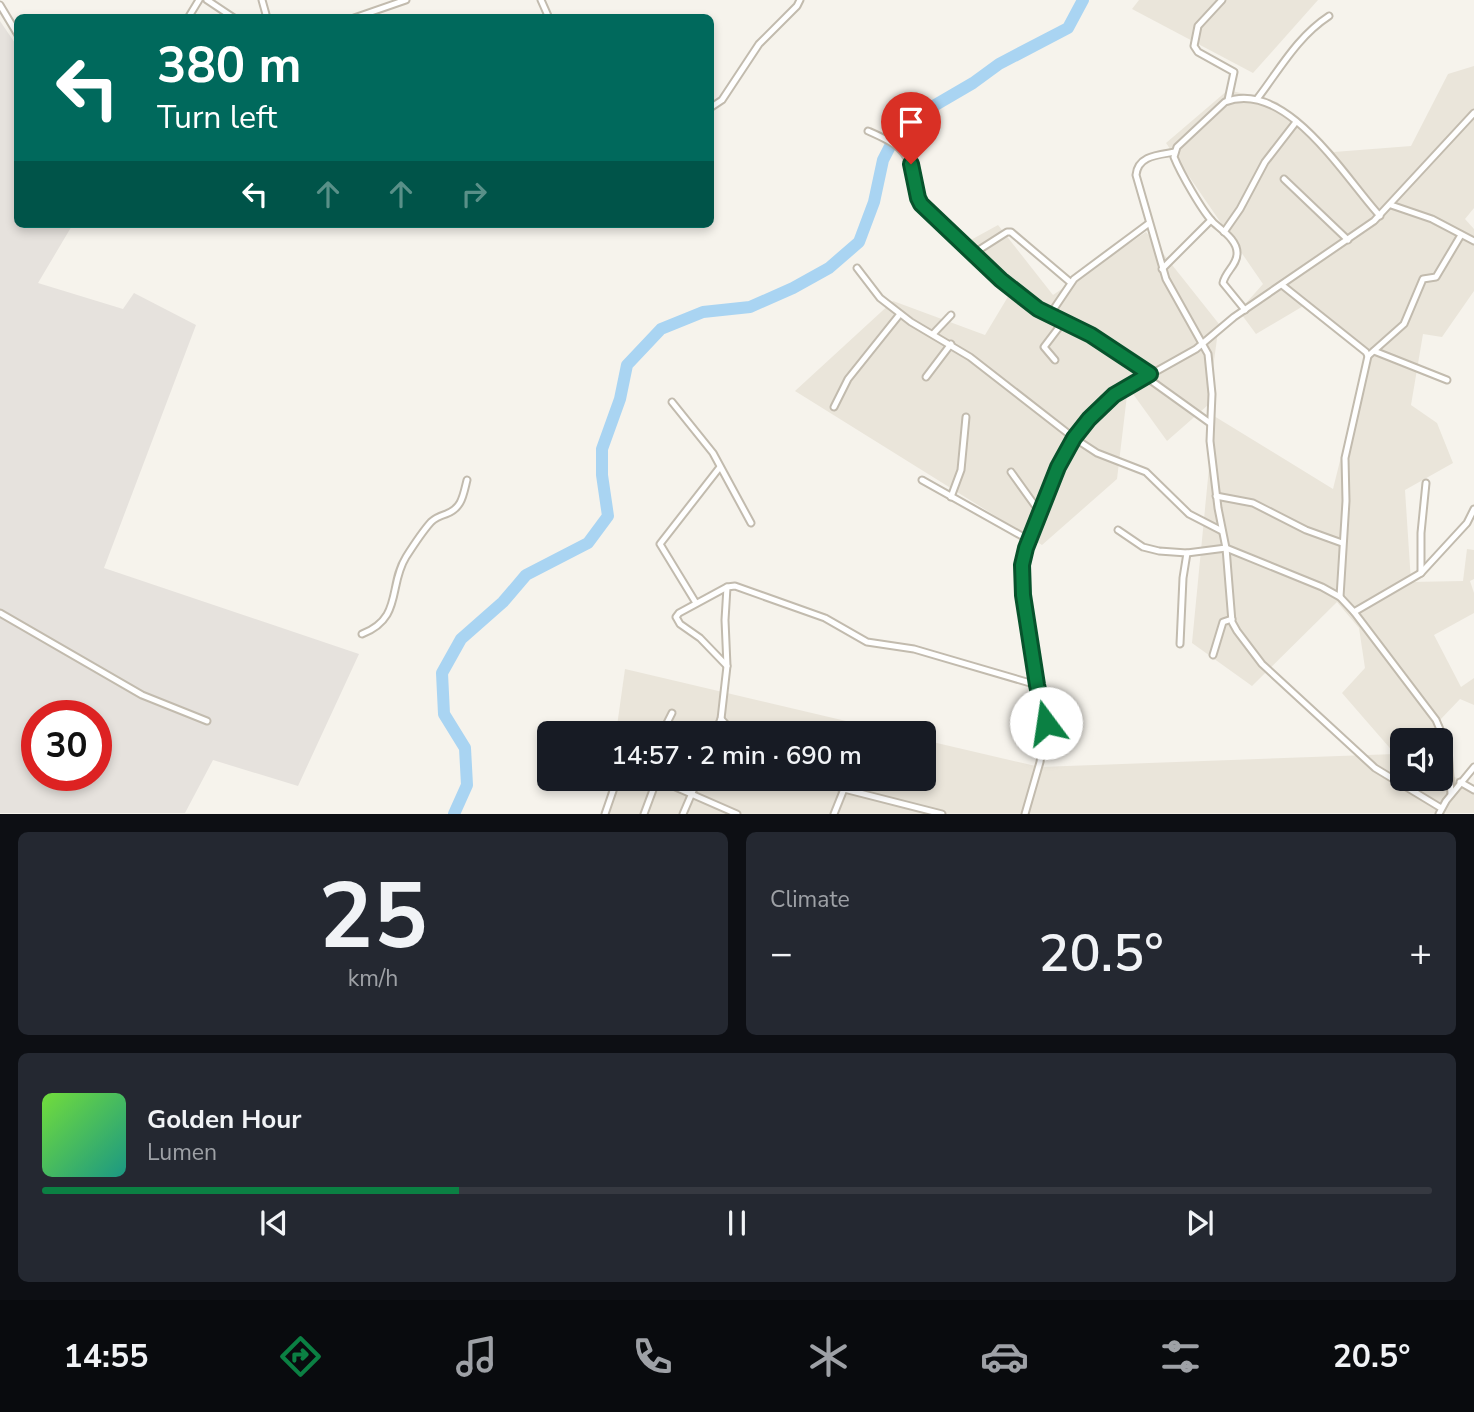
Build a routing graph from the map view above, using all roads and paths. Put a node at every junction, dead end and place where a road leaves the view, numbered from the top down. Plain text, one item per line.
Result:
1 (207, 0) edge
2 (406, 0) edge
3 (800, 0) edge
4 (1222, 0) edge
5 (0, 5) edge
6 (228, 14) edge
7 (366, 14) edge
8 (1328, 16) dead end
9 (14, 28) edge
10 (1257, 99) junction
11 (1228, 100) junction
12 (714, 105) edge
13 (1474, 113) edge
14 (1296, 122) junction
15 (870, 132) dead end
16 (1175, 152) junction
17 (1283, 179) dead end
18 (1391, 205) junction
19 (1380, 216) junction
20 (1211, 220) junction
21 (1148, 224) junction
22 (1224, 232) junction
23 (1461, 234) junction
24 (1348, 240) junction
25 (1474, 242) edge
26 (974, 253) junction
27 (857, 268) dead end
28 (1162, 269) junction
29 (1070, 282) junction
30 (1282, 285) junction
31 (1245, 310) junction
32 (900, 314) junction
33 (951, 315) dead end
34 (1049, 316) junction
35 (1063, 322) junction
36 (933, 334) junction
37 (951, 344) junction
38 (1202, 345) junction
39 (1374, 351) junction
40 (1368, 356) junction
41 (1055, 360) dead end
42 (1148, 375) junction
43 (926, 377) dead end
44 (1447, 380) dead end
45 (672, 402) dead end
46 (834, 407) dead end
47 (966, 417) dead end
48 (1210, 423) junction
49 (1074, 438) junction
50 (720, 467) junction
51 (1011, 471) dead end
52 (467, 480) dead end
53 (922, 481) dead end
54 (1426, 483) dead end
55 (1216, 496) junction
56 (951, 497) junction
57 (1474, 509) edge
58 (1039, 511) junction
59 (751, 523) dead end
60 (1471, 523) edge
61 (1118, 530) dead end
62 (1223, 531) junction
63 (1029, 540) junction
64 (1342, 543) junction
65 (1226, 548) junction
66 (1187, 553) junction
67 (1421, 573) junction
68 (727, 587) junction
69 (1340, 597) junction
70 (696, 603) junction
71 (0, 612) edge
72 (1354, 612) junction
73 (1232, 619) junction
74 (362, 634) dead end
75 (1180, 644) dead end
76 (1213, 655) dead end
77 (727, 666) junction
78 (1037, 685) junction
79 (672, 713) dead end
80 (721, 719) edge
81 (207, 721) dead end
82 (668, 721) edge
83 (1474, 767) edge
84 (1460, 782) junction
85 (1474, 790) edge
86 (613, 791) edge
87 (653, 791) edge
88 (685, 791) edge
89 (693, 791) edge
90 (843, 791) edge
91 (852, 791) edge
92 (692, 794) junction
93 (1451, 794) junction
94 (1440, 811) edge
95 (605, 814) edge
96 (644, 814) edge
97 (684, 814) edge
98 (737, 814) edge
99 (834, 814) edge
100 (942, 814) edge
101 (1025, 814) edge

1 - 6 street
2 - 7 street
3 - 12 street
4 - 11 street
5 - 9 street
8 - 10 street
10 - 11 street
10 - 14 street
11 - 16 street
13 - 18 street
14 - 19 street
14 - 22 street
15 - 26 street
16 - 20 street
16 - 21 street
17 - 24 street
18 - 19 street
18 - 23 street
19 - 24 street
20 - 22 street
20 - 28 street
21 - 28 street
21 - 29 street
22 - 31 street
23 - 25 street
23 - 39 street
24 - 30 street
26 - 29 street
26 - 34 street
27 - 32 street
28 - 38 street
29 - 34 street
30 - 31 street
30 - 40 street
31 - 38 street
32 - 36 street
32 - 46 street
33 - 36 street
34 - 35 street
35 - 41 street
35 - 42 street
36 - 37 street
37 - 43 street
37 - 49 street
38 - 42 street
38 - 48 street
39 - 40 street
39 - 44 street
40 - 64 street
42 - 48 street
42 - 49 street
45 - 50 street
47 - 56 street
48 - 55 street
49 - 58 street
49 - 62 street
50 - 59 street
50 - 70 street
51 - 58 street
52 - 74 street
53 - 56 street
54 - 67 street
55 - 62 street
55 - 64 street
56 - 63 street
57 - 60 street
58 - 63 street
60 - 67 street
61 - 66 street
62 - 65 street
63 - 78 street
64 - 69 street
65 - 66 street
65 - 69 street
65 - 73 street
66 - 75 street
67 - 72 street
68 - 70 street
68 - 77 street
68 - 78 street
69 - 72 street
70 - 77 street
71 - 81 street
72 - 93 street
73 - 76 street
73 - 94 street
77 - 80 street
78 - 101 street
79 - 82 street
83 - 84 street
84 - 85 street
84 - 93 street
86 - 95 street
87 - 96 street
88 - 92 street
89 - 92 street
90 - 99 street
91 - 100 street
92 - 97 street
92 - 98 street
93 - 94 street

